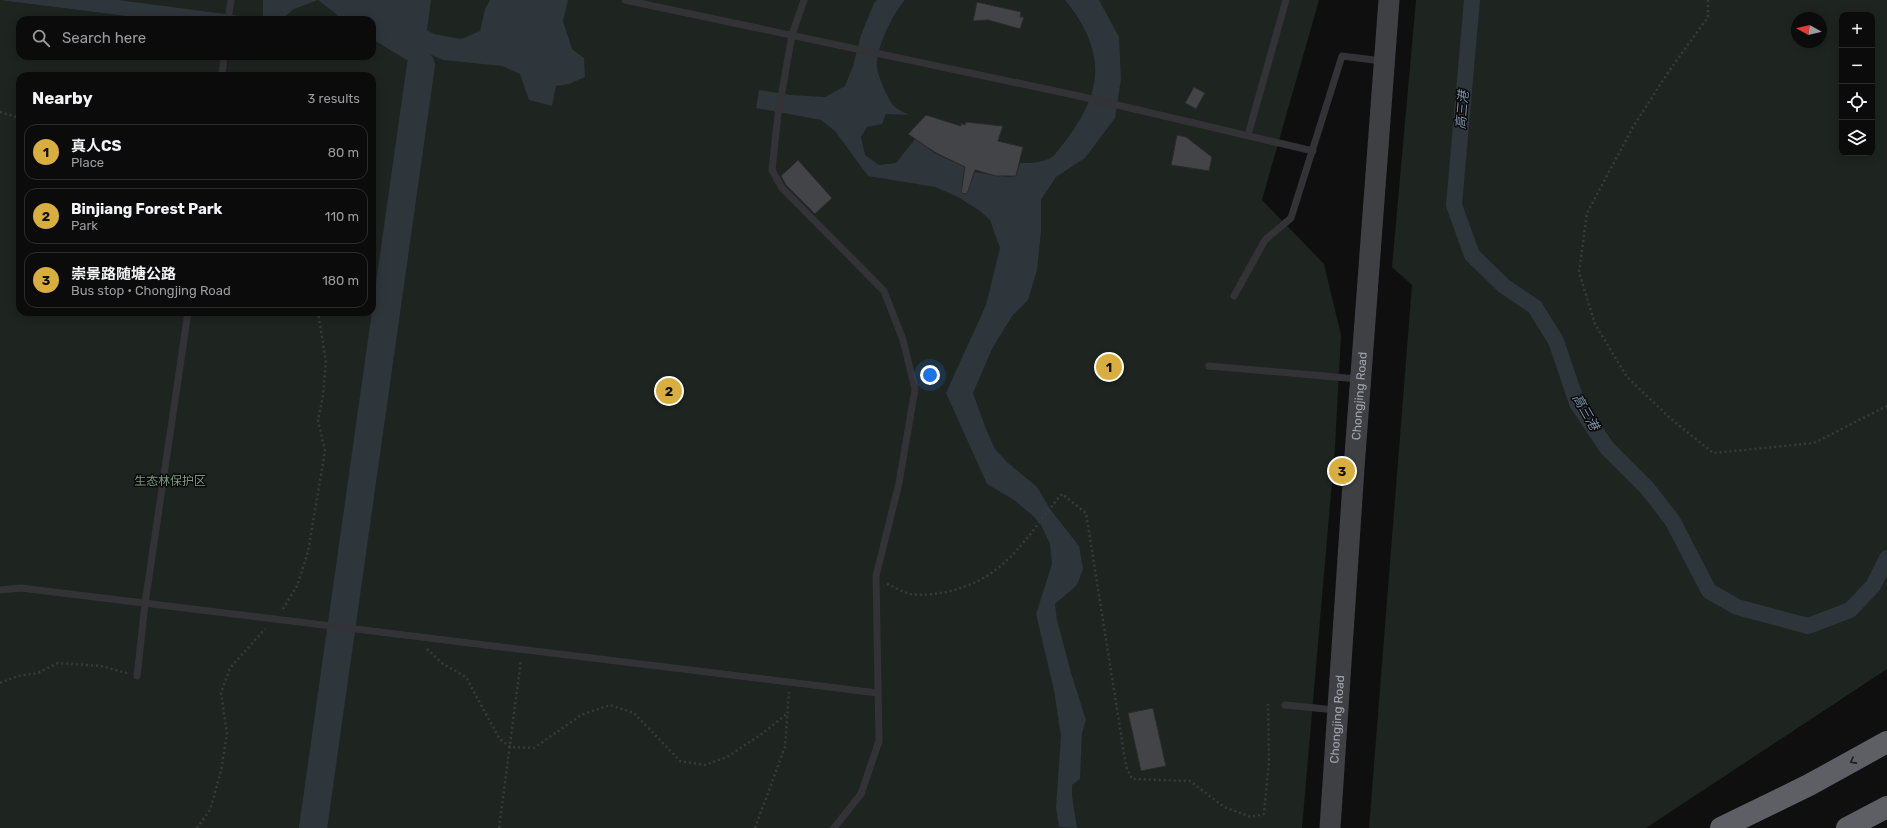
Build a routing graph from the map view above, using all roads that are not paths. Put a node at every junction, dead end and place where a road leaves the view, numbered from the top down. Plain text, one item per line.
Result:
1 (231, 0) edge
2 (625, 0) edge
3 (804, 0) edge
4 (1286, 0) edge
5 (1389, 0) edge
6 (228, 16) edge
7 (792, 34) junction
8 (224, 60) edge
9 (1384, 61) junction
10 (222, 72) edge
11 (1248, 135) junction
12 (1313, 151) junction
13 (1234, 296) dead end
14 (187, 316) edge
15 (1209, 366) dead end
16 (1362, 379) junction
17 (0, 590) edge
18 (145, 604) junction
19 (137, 676) road end
20 (878, 693) junction
21 (1285, 705) dead end
22 (1338, 710) junction
23 (1887, 742) edge
24 (1882, 811) edge
25 (834, 828) edge
26 (1330, 828) edge
27 (1721, 828) edge
28 (1847, 828) edge

1 - 6 lane
2 - 7 lane
3 - 7 lane
4 - 11 lane
5 - 9 street, Chongjing Road
7 - 11 lane
7 - 20 lane
8 - 10 lane
9 - 12 lane
9 - 16 street, Chongjing Road
11 - 12 lane
12 - 13 lane
14 - 18 lane
15 - 16 lane
16 - 22 street, Chongjing Road
17 - 18 lane
18 - 19 lane
18 - 20 lane
20 - 25 lane
21 - 22 lane
22 - 26 street, Chongjing Road
23 -> 27 highway
24 - 28 highway

